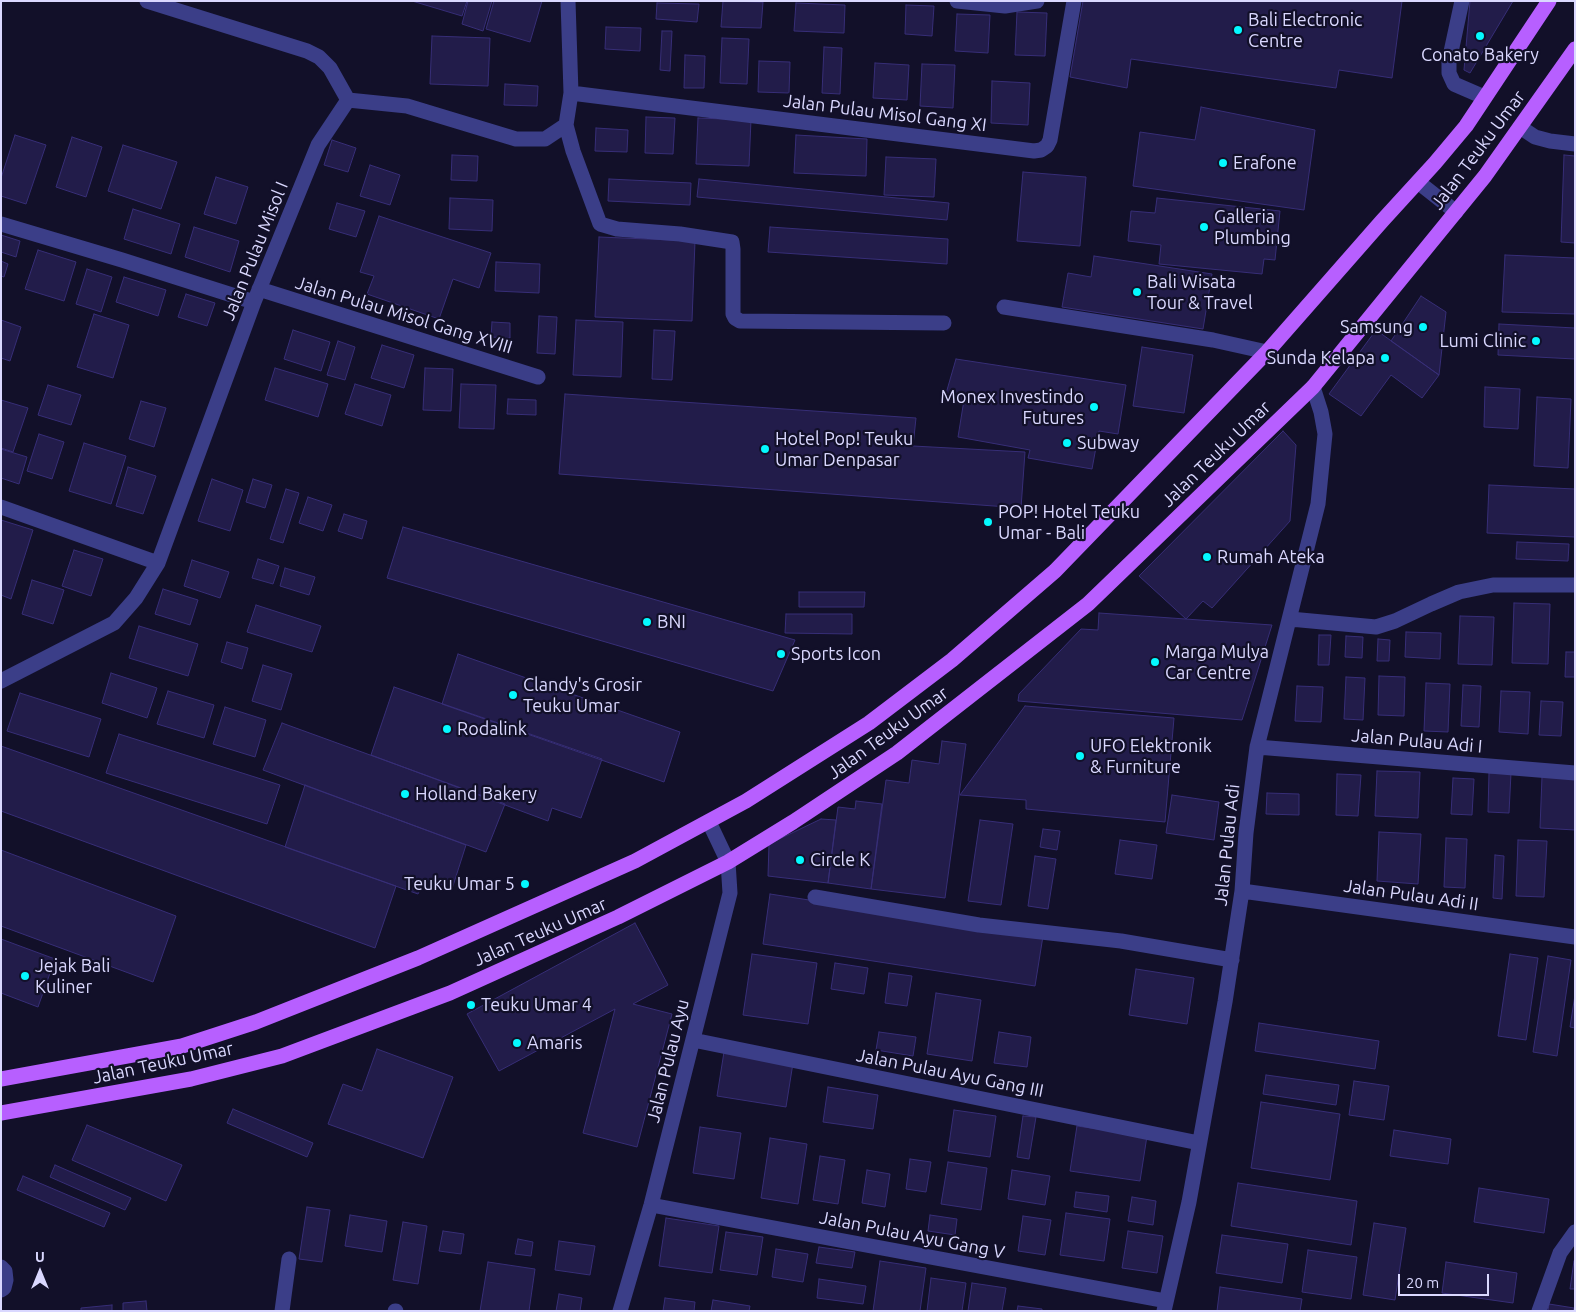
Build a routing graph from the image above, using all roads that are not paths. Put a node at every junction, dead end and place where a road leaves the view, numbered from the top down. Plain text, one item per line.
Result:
1 (147, 1) edge
2 (568, 1) edge
3 (957, 1) edge
4 (1037, 1) edge
5 (1074, 1) edge
6 (1462, 1) edge
7 (1549, 1) edge
8 (1575, 49) edge
9 (571, 93) junction
10 (1484, 97) junction
11 (348, 100) junction
12 (566, 125) junction
13 (1520, 127) junction
14 (1575, 144) edge
15 (1418, 182) junction
16 (1456, 212) junction
17 (1, 224) edge
18 (257, 296) junction
19 (1004, 307) dead end
20 (944, 323) dead end
21 (1267, 352) junction
22 (538, 377) dead end
23 (1313, 387) junction
24 (1, 507) edge
25 (158, 563) junction
26 (1575, 585) edge
27 (1290, 619) junction
28 (1, 681) edge
29 (1257, 747) junction
30 (1575, 773) edge
31 (708, 822) junction
32 (728, 862) junction
33 (1242, 891) junction
34 (816, 897) dead end
35 (1575, 937) edge
36 (1232, 960) junction
37 (694, 1040) junction
38 (1, 1079) edge
39 (1, 1113) edge
40 (1199, 1143) junction
41 (651, 1205) junction
42 (1575, 1232) edge
43 (289, 1259) dead end
44 (1, 1267) edge
45 (1, 1290) edge
46 (1165, 1306) edge
47 (282, 1311) edge
48 (620, 1311) edge
49 (1540, 1311) edge

1 - 11 street
2 - 9 street
3 - 4 street
5 - 9 street, Jalan Pulau Misol Gang XI
6 - 10 street
7 - 10 main road, Jalan Teuku Umar
8 - 13 main road, Jalan Teuku Umar
9 - 12 street
10 - 15 main road, Jalan Teuku Umar
11 - 12 street
11 - 18 street, Jalan Pulau Misol I
12 - 20 street
13 - 14 street
13 - 16 main road, Jalan Teuku Umar
15 - 16 street
15 - 21 main road, Jalan Teuku Umar
16 - 23 main road, Jalan Teuku Umar
17 - 18 street, Jalan Pulau Misol Gang XVIII
18 - 22 street, Jalan Pulau Misol Gang XVIII
18 - 25 street, Jalan Pulau Misol I
19 - 21 street
21 - 31 main road, Jalan Teuku Umar
23 - 27 street, Jalan Pulau Adi
23 - 32 main road, Jalan Teuku Umar
24 - 25 street
25 - 28 street, Jalan Pulau Misol I
26 - 27 street
27 - 29 street, Jalan Pulau Adi
29 - 30 street, Jalan Pulau Adi I
29 - 33 street, Jalan Pulau Adi
31 - 32 street, Jalan Pulau Ayu
31 - 38 main road, Jalan Teuku Umar
32 - 37 street, Jalan Pulau Ayu
32 - 39 main road, Jalan Teuku Umar
33 - 35 street, Jalan Pulau Adi II
33 - 36 street, Jalan Pulau Adi
34 - 36 street
36 - 40 street, Jalan Pulau Adi
37 - 40 street, Jalan Pulau Ayu Gang III
37 - 41 street, Jalan Pulau Ayu
40 - 46 street, Jalan Pulau Adi
41 - 46 street, Jalan Pulau Ayu Gang V
41 - 48 street, Jalan Pulau Ayu
42 - 49 street
43 - 47 street
44 - 45 street

